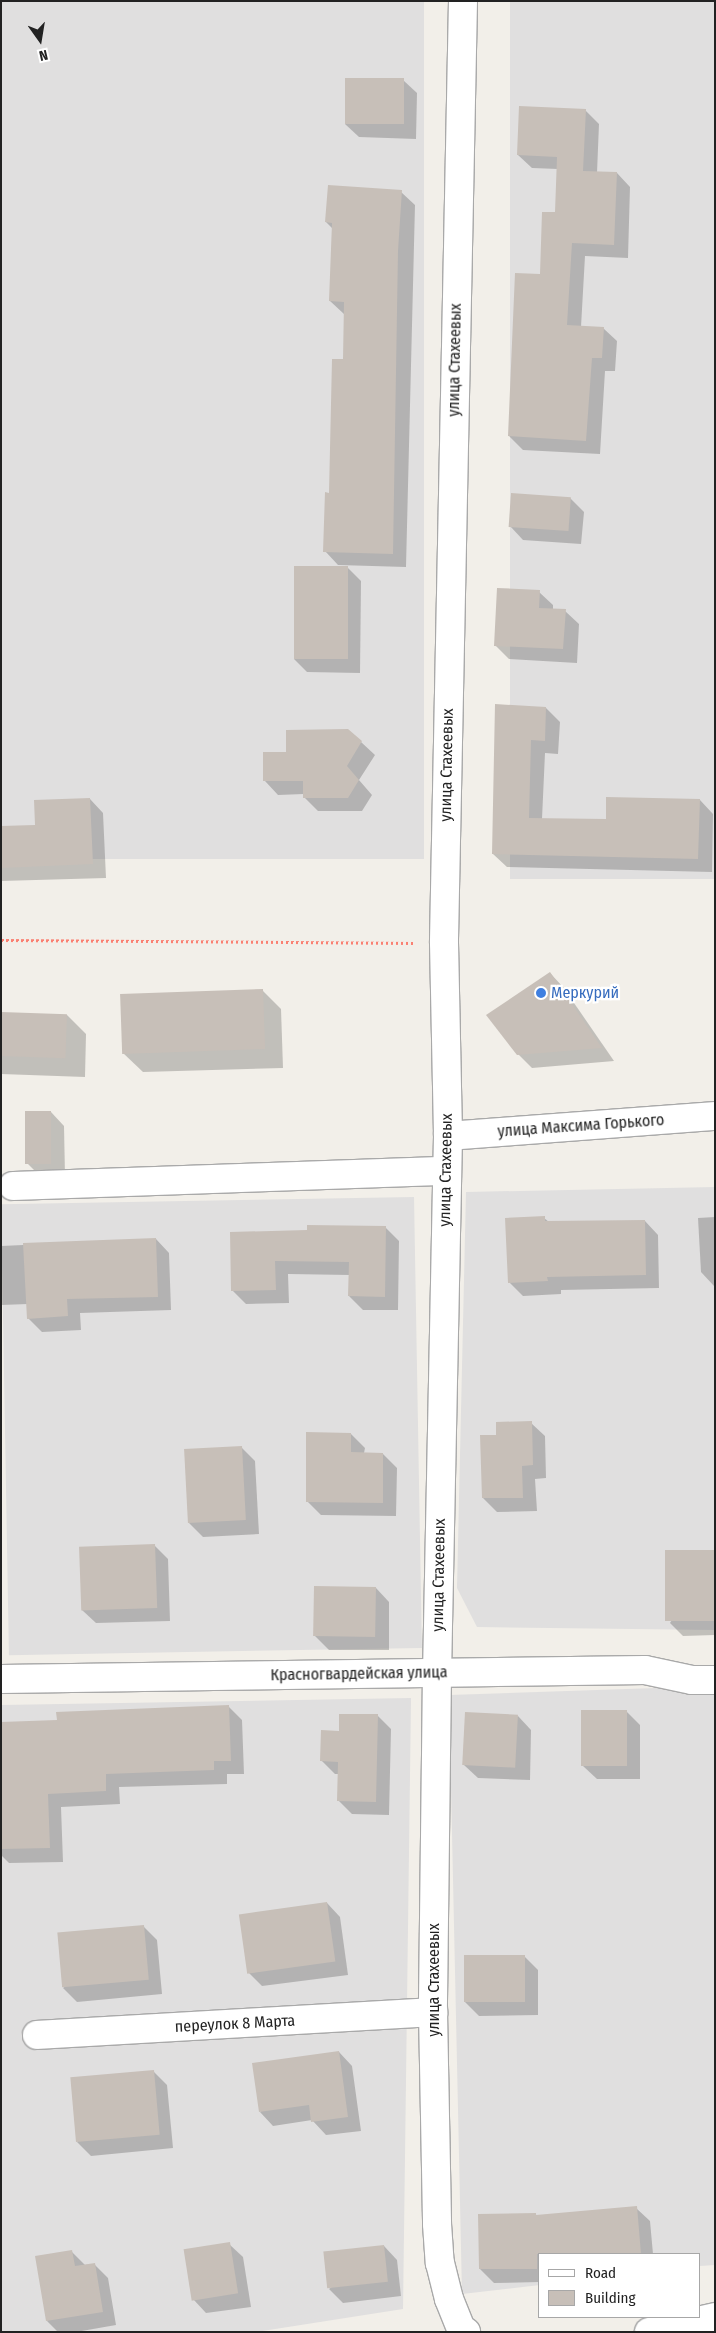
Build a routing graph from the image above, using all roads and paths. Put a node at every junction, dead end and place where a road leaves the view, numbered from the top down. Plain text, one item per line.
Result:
1 (462, 1) edge
2 (1, 940) edge
3 (444, 943) junction
4 (715, 1116) edge
5 (448, 1136) junction
6 (447, 1171) junction
7 (14, 1186) dead end
8 (437, 1672) junction
9 (1, 1679) edge
10 (715, 1680) edge
11 (433, 2012) junction
12 (37, 2035) dead end
13 (715, 2317) edge
14 (458, 2331) edge
15 (649, 2332) edge

1 - 3 street, улица Стахеевых
2 - 3 path
3 - 5 street, улица Стахеевых
4 - 5 street, улица Максима Горького
5 - 6 street, улица Стахеевых
6 - 7 street
6 - 8 street, улица Стахеевых
8 - 9 street, Красногвардейская улица
8 - 10 street, Красногвардейская улица
8 - 11 street, улица Стахеевых
11 - 12 street, переулок 8 Марта
11 - 14 street, улица Стахеевых
13 - 15 street

